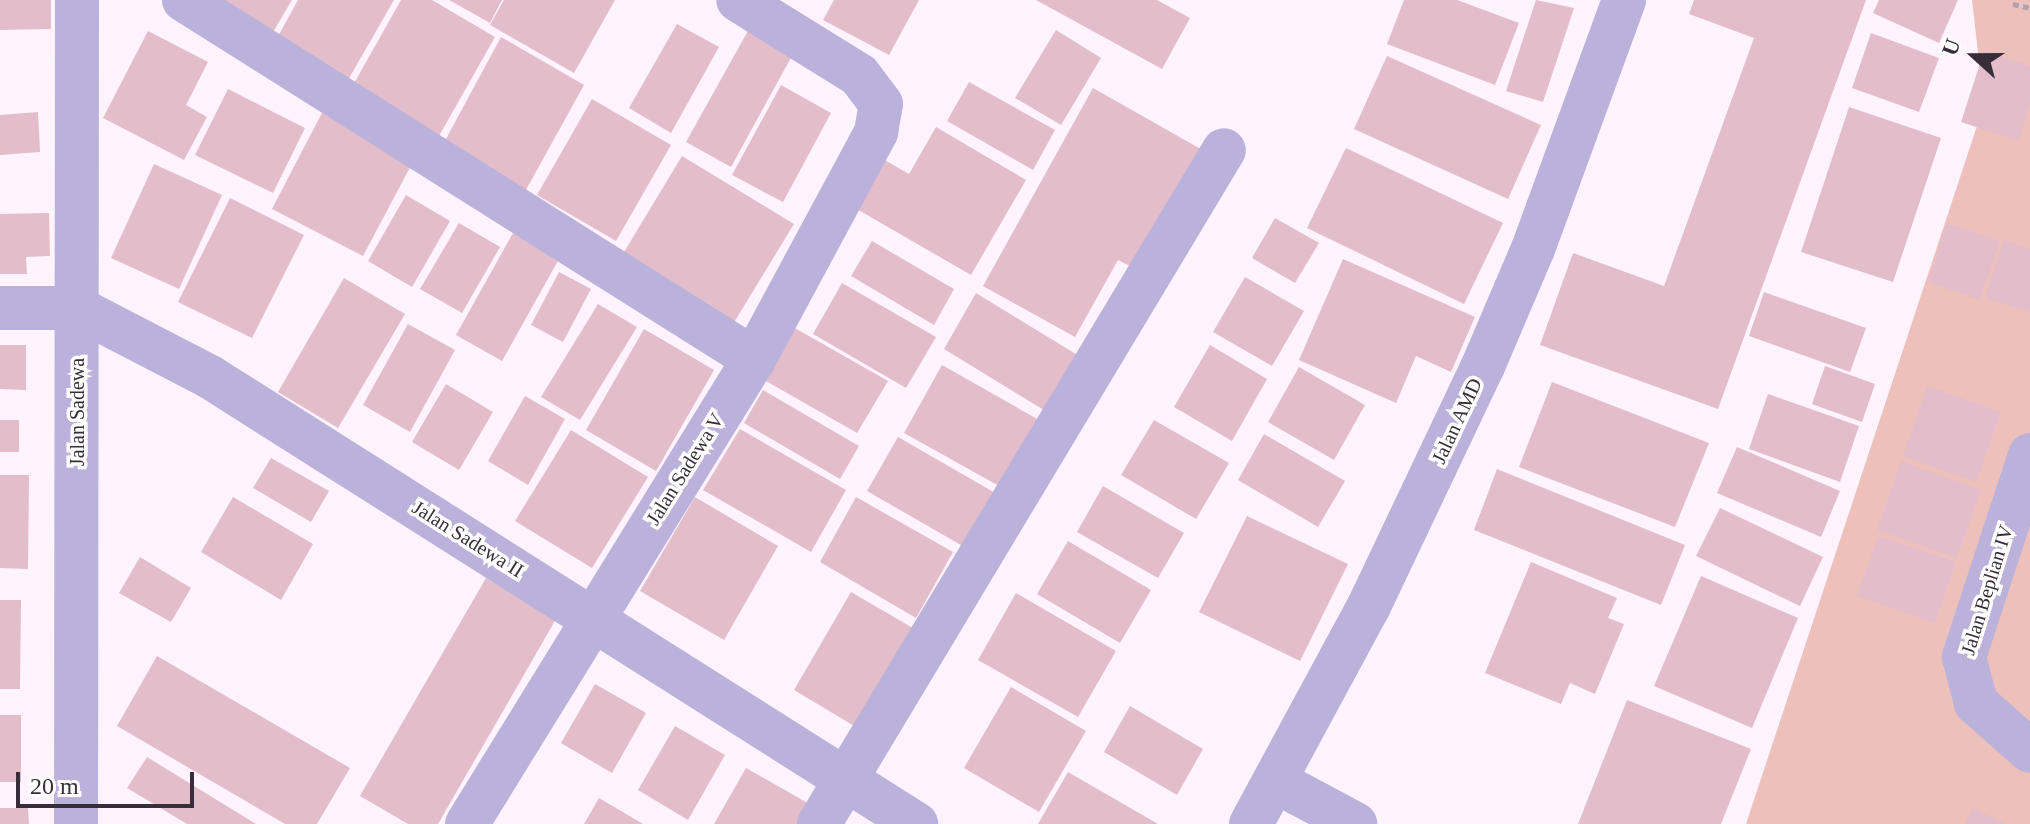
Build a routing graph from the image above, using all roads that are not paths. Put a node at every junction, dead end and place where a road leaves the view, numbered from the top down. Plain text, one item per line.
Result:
1 (77, 0) edge
2 (184, 0) edge
3 (738, 0) edge
4 (1624, 0) edge
5 (1224, 150) dead end
6 (0, 308) edge
7 (77, 308) junction
8 (754, 359) junction
9 (2030, 455) edge
10 (593, 618) junction
11 (2030, 751) edge
12 (845, 779) junction
13 (1277, 782) junction
14 (76, 824) edge
15 (467, 824) edge
16 (819, 824) edge
17 (916, 824) edge
18 (1251, 824) edge
19 (1355, 824) edge

1 - 7 street, Jalan Sadewa
2 - 8 street
3 - 8 street, Jalan Sadewa V
4 - 13 street, Jalan AMD
5 - 12 street
6 - 7 street, Jalan Sadewa II
7 - 10 street, Jalan Sadewa II
7 - 14 street, Jalan Sadewa
8 - 10 street, Jalan Sadewa V
9 - 11 street, Jalan Beplian IV
10 - 12 street, Jalan Sadewa II
10 - 15 street, Jalan Sadewa V
12 - 16 street
12 - 17 street, Jalan Sadewa II
13 - 18 street, Jalan AMD
13 - 19 street

